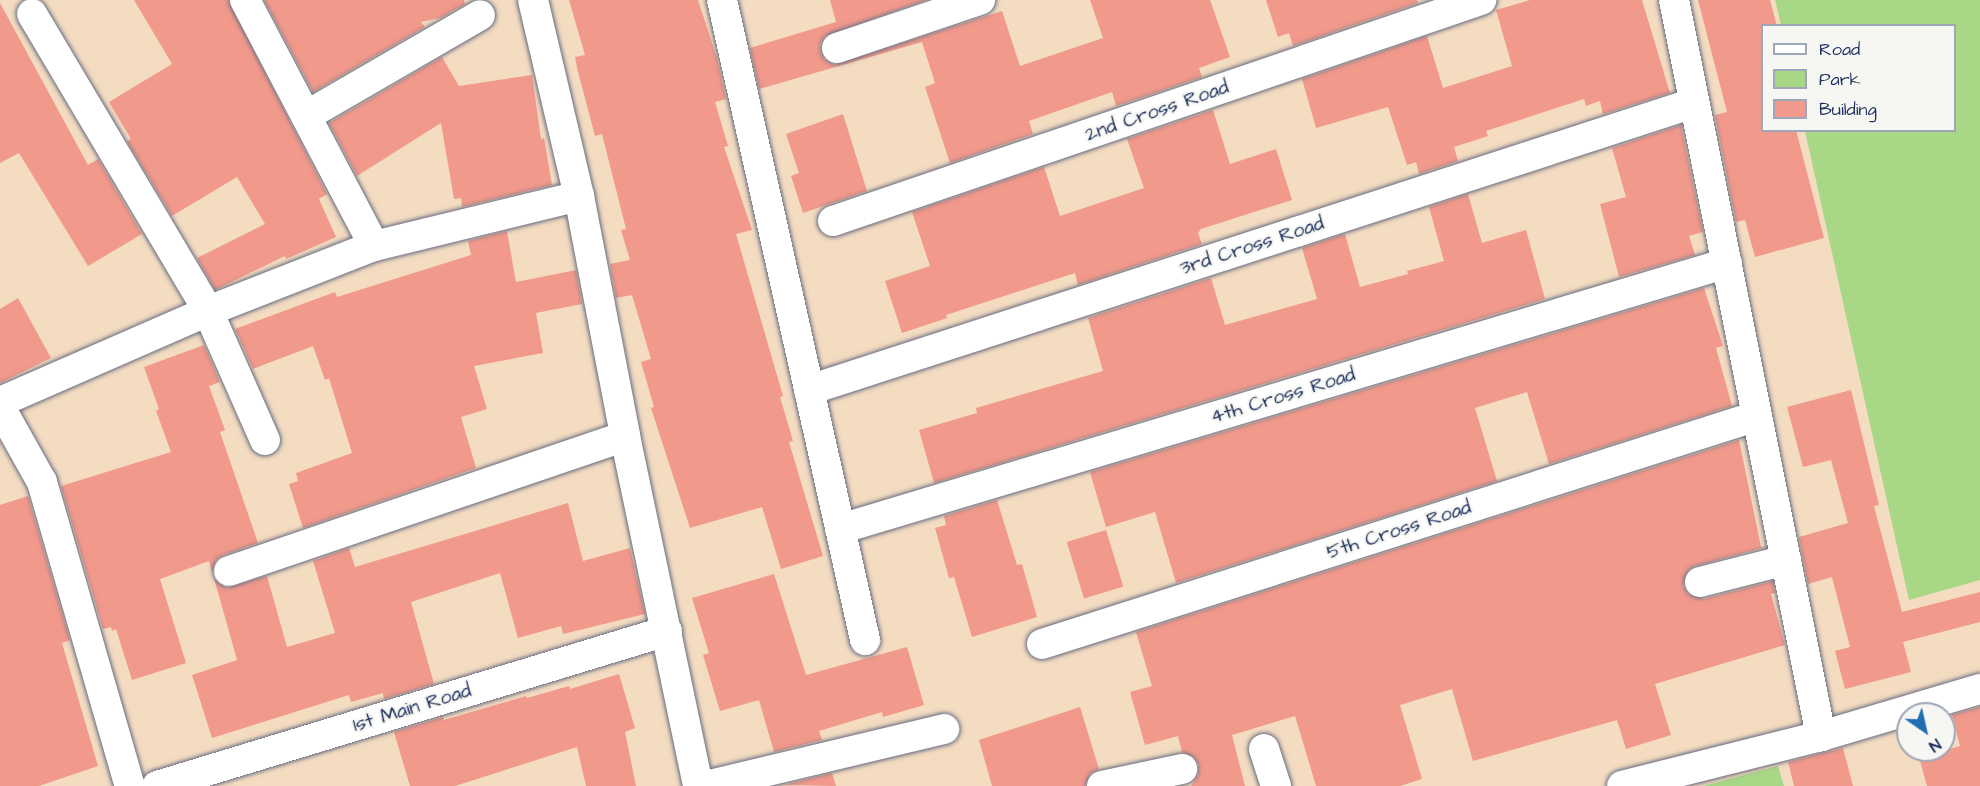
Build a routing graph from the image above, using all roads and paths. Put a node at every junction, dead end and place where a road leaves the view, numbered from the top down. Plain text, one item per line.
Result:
1 (245, 0) edge
2 (533, 0) edge
3 (722, 0) edge
4 (980, 0) edge
5 (1481, 0) edge
6 (1674, 0) edge
7 (32, 14) dead end
8 (480, 15) dead end
9 (837, 48) dead end
10 (1694, 103) junction
11 (306, 116) junction
12 (579, 196) junction
13 (833, 221) dead end
14 (374, 246) junction
15 (1727, 263) junction
16 (208, 311) junction
17 (809, 390) junction
18 (0, 402) edge
19 (0, 407) edge
20 (1757, 416) junction
21 (625, 436) junction
22 (265, 440) dead end
23 (840, 529) junction
24 (1786, 560) junction
25 (229, 571) dead end
26 (1700, 582) dead end
27 (667, 631) junction
28 (865, 640) dead end
29 (1042, 644) dead end
30 (1980, 689) edge
31 (944, 729) dead end
32 (1821, 736) junction
33 (1264, 749) dead end
34 (1182, 769) dead end
35 (130, 786) edge
36 (157, 786) edge
37 (698, 786) edge
38 (705, 786) edge
39 (1102, 786) edge
40 (1276, 786) edge
41 (1622, 786) edge

1 - 11 street
2 - 12 street
3 - 17 street
4 - 9 street
5 - 13 street, 2nd Cross Road
6 - 10 street
7 - 16 street
8 - 11 street
10 - 15 street
10 - 17 street, 3rd Cross Road
11 - 14 street
12 - 14 street
12 - 21 street
14 - 16 street
15 - 20 street
15 - 23 street, 4th Cross Road
16 - 18 street
16 - 22 street
17 - 23 street
19 - 35 street
20 - 24 street
20 - 29 street, 5th Cross Road
21 - 25 street
21 - 27 street
23 - 28 street
24 - 26 street
24 - 32 street
27 - 36 street, 1st Main Road
27 - 37 street
30 - 32 street
31 - 38 street
32 - 41 street
33 - 40 street
34 - 39 street

